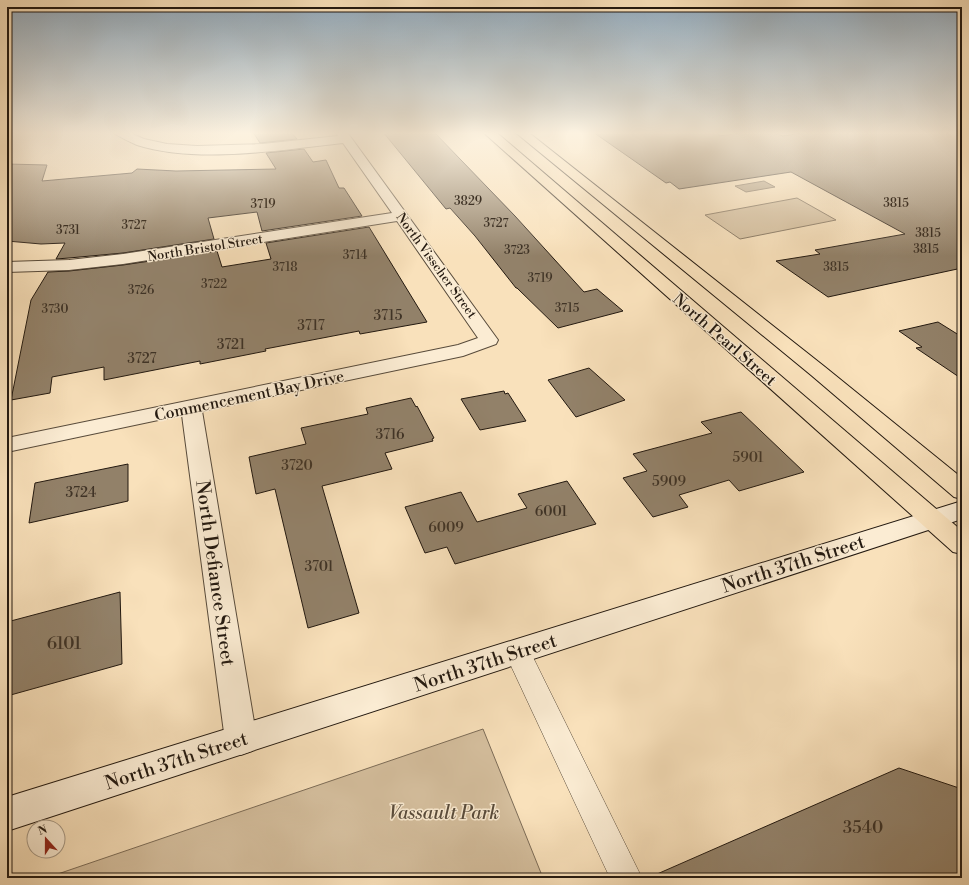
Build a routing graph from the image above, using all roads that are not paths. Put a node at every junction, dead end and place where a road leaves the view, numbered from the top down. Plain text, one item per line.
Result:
1 (371, 173) edge
2 (536, 173) edge
3 (572, 173) edge
4 (402, 216) junction
5 (7, 267) edge
6 (489, 340) joint
7 (191, 407) junction
8 (7, 445) edge
9 (962, 491) edge
10 (962, 510) edge
11 (932, 519) junction
12 (962, 545) edge
13 (517, 651) junction
14 (241, 740) junction
15 (7, 814) edge
16 (626, 878) edge

1 - 4 street, North Visscher Street
2 - 11 main road, North Pearl Street
3 - 9 main road, North Pearl Street
4 - 5 street, North Bristol Street
4 - 6 street, North Visscher Street
6 - 7 street, Commencement Bay Drive
7 - 8 street, Commencement Bay Drive
7 - 14 street, North Defiance Street
10 - 11 street, North 37th Street
11 - 12 main road, North Pearl Street
11 - 13 street, North 37th Street
13 - 14 street, North 37th Street
13 - 16 lane
14 - 15 street, North 37th Street

